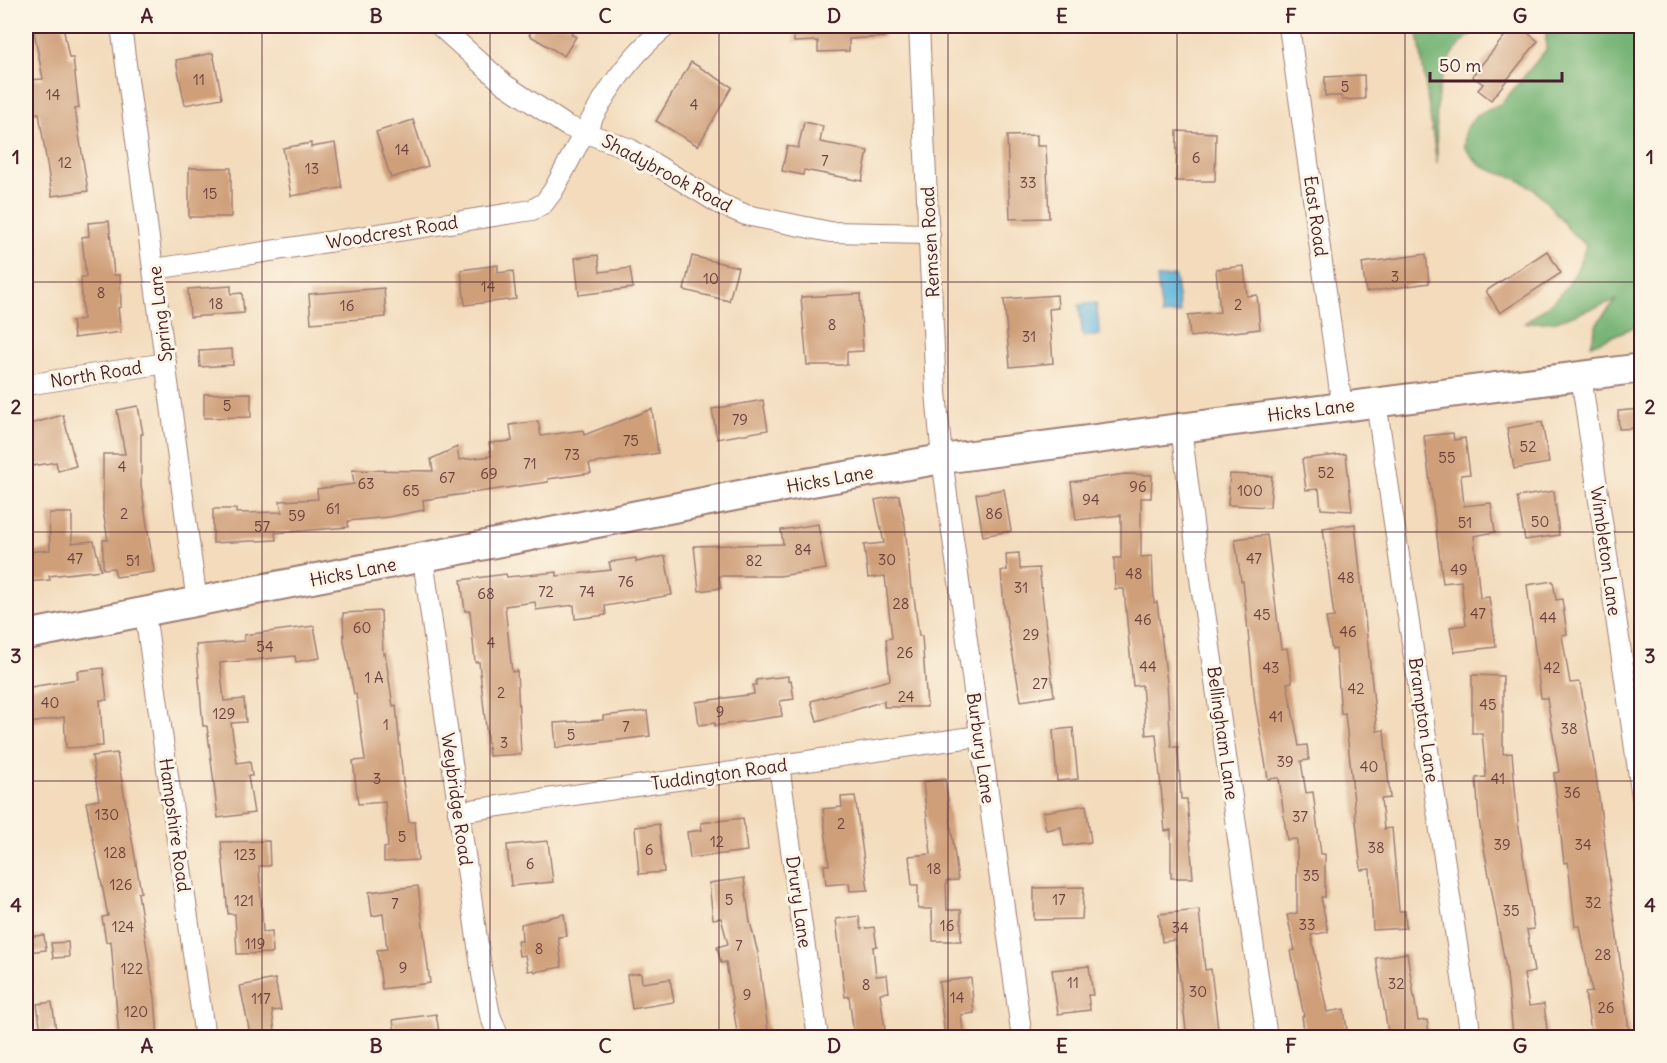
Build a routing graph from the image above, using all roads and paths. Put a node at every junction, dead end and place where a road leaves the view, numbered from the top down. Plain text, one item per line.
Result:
1 (122, 26) edge
2 (440, 26) edge
3 (667, 26) edge
4 (919, 26) edge
5 (1289, 26) edge
6 (586, 131) junction
7 (930, 234) junction
8 (155, 269) junction
9 (166, 363) junction
10 (1641, 368) edge
11 (1581, 376) junction
12 (26, 385) edge
13 (1376, 402) junction
14 (1342, 406) junction
15 (1181, 428) junction
16 (942, 459) junction
17 (423, 559) junction
18 (197, 603) junction
19 (145, 613) junction
20 (26, 635) edge
21 (979, 736) junction
22 (779, 766) junction
23 (1641, 797) edge
24 (458, 812) junction
25 (205, 1038) edge
26 (499, 1038) edge
27 (818, 1038) edge
28 (1022, 1038) edge
29 (1267, 1038) edge
30 (1471, 1038) edge

1 - 8 street, Spring Lane
2 - 6 street, Shadybrook Road
3 - 6 street, Woodcrest Road
4 - 7 street, Remsen Road
5 - 14 street, East Road
6 - 7 street, Shadybrook Road
6 - 8 street, Woodcrest Road
7 - 16 street, Remsen Road
8 - 9 street, Spring Lane
9 - 12 street, North Road
9 - 18 street, Spring Lane
10 - 11 main road, Hicks Lane
11 - 13 main road, Hicks Lane
11 - 23 street, Wimbleton Lane
13 - 14 main road, Hicks Lane
13 - 30 street, Brampton Lane
14 - 15 main road, Hicks Lane
15 - 16 main road, Hicks Lane
15 - 29 street, Bellingham Lane
16 - 17 main road, Hicks Lane
16 - 21 street, Burbury Lane
17 - 18 main road, Hicks Lane
17 - 24 street, Weybridge Road
18 - 19 main road, Hicks Lane
19 - 20 main road, Hicks Lane
19 - 25 street, Hampshire Road
21 - 22 street, Tuddington Road
21 - 28 street, Burbury Lane
22 - 24 street, Tuddington Road
22 - 27 street, Drury Lane
24 - 26 street, Weybridge Road

